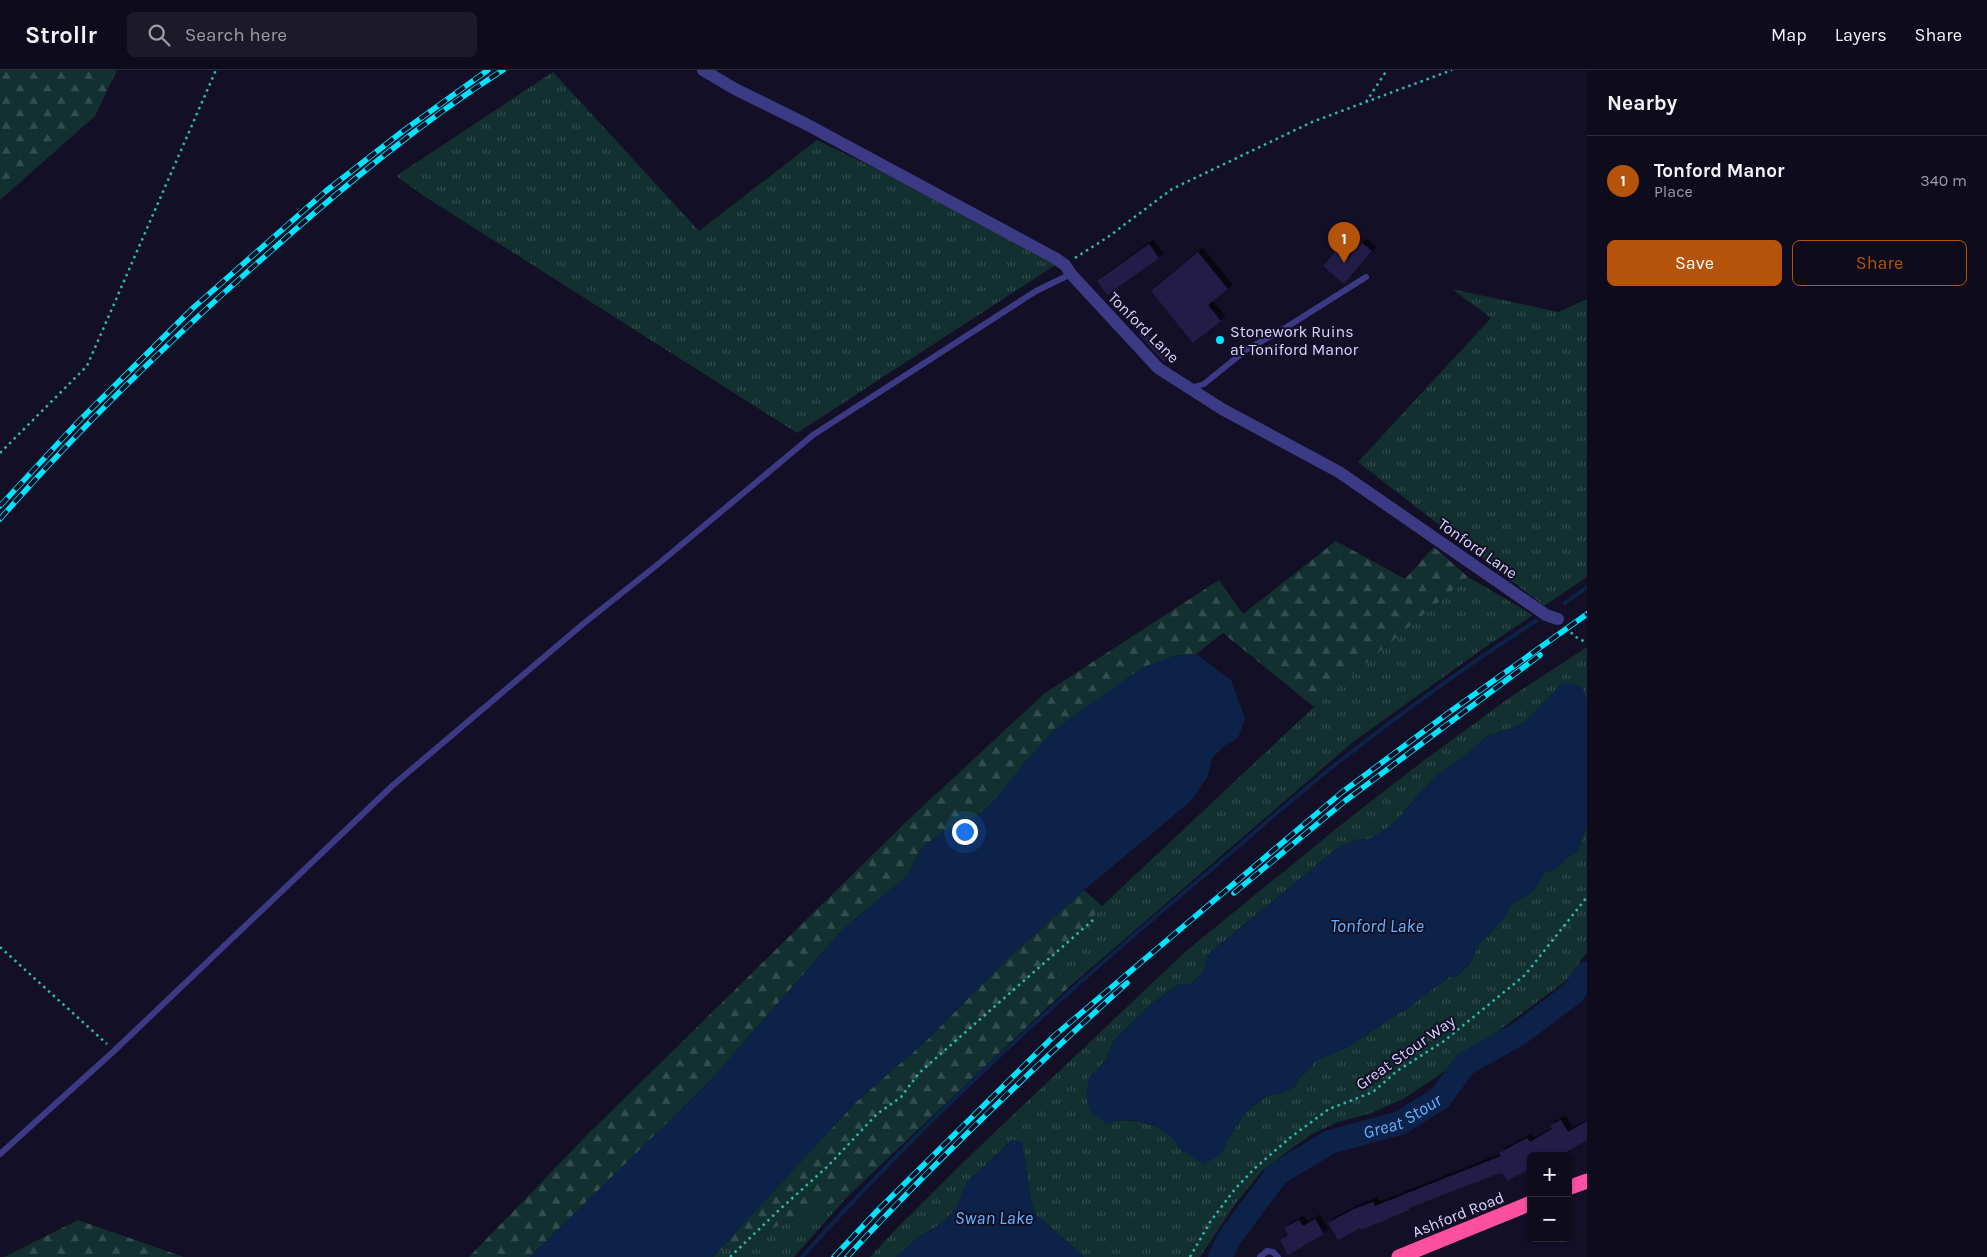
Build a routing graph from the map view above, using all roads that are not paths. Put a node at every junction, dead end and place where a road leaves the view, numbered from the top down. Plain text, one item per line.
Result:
1 (703, 70) edge
2 (1068, 270) junction
3 (1366, 277) dead end
4 (1189, 389) junction
5 (1558, 619) road end
6 (0, 1154) edge
7 (1587, 1181) edge
8 (1572, 1187) edge
9 (1527, 1205) edge
10 (1260, 1257) edge
11 (1278, 1257) edge
12 (1399, 1257) edge

1 - 2 street, Tonford Lane
2 - 4 street, Tonford Lane
2 - 6 lane
3 - 4 lane
4 - 5 street, Tonford Lane
7 - 8 highway
9 - 12 highway, Ashford Road
10 - 11 lane

